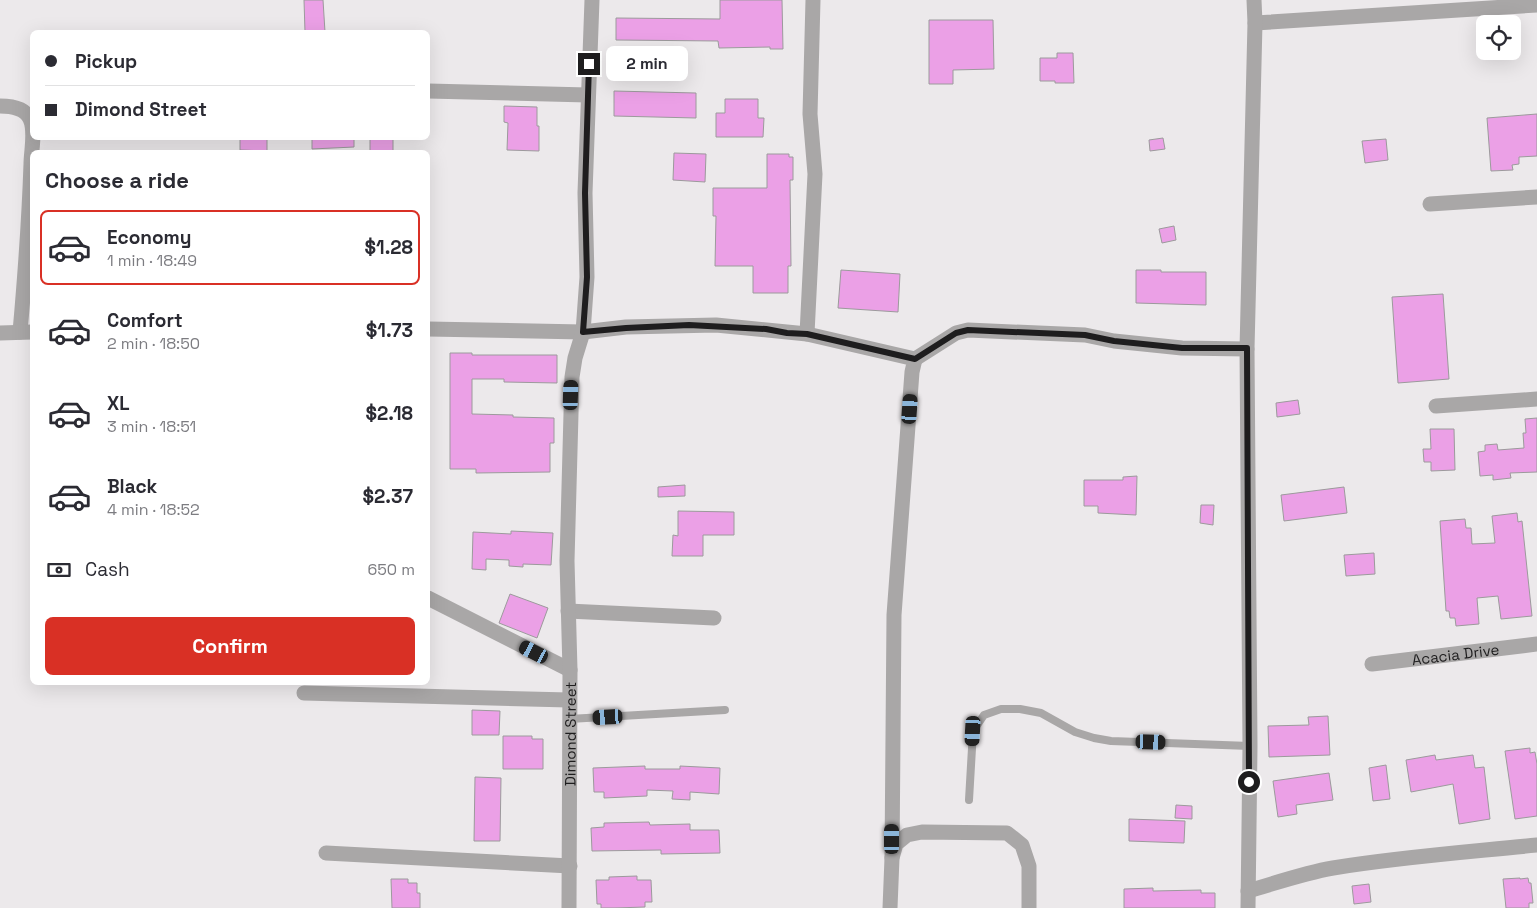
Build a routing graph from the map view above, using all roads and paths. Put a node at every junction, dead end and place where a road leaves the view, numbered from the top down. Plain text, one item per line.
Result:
1 (592, 0) edge
2 (813, 0) edge
3 (1254, 0) edge
4 (1537, 5) edge
5 (1255, 23) junction
6 (430, 91) edge
7 (588, 95) junction
8 (0, 106) edge
9 (30, 118) edge
10 (1537, 197) edge
11 (30, 203) edge
12 (1430, 204) dead end
13 (430, 329) edge
14 (26, 332) edge
15 (583, 332) junction
16 (0, 333) edge
17 (807, 334) junction
18 (1247, 348) junction
19 (915, 359) junction
20 (1537, 399) edge
21 (1436, 406) dead end
22 (430, 599) edge
23 (568, 611) junction
24 (714, 618) dead end
25 (1537, 644) edge
26 (1372, 664) dead end
27 (570, 670) junction
28 (304, 693) dead end
29 (568, 700) junction
30 (725, 710) dead end
31 (569, 719) junction
32 (1250, 746) junction
33 (969, 800) dead end
34 (1537, 845) edge
35 (326, 853) dead end
36 (892, 858) junction
37 (570, 866) junction
38 (1248, 891) junction
39 (569, 908) edge
40 (890, 908) edge
41 (1029, 908) edge
42 (1248, 908) edge

1 - 7 street
2 - 17 street
3 - 5 street
4 - 5 street
5 - 18 street
6 - 7 street
7 - 15 street
8 - 9 street
10 - 12 street
11 - 14 street
13 - 15 street
14 - 16 street
15 - 17 street
15 - 23 street, Dimond Street
17 - 19 street
18 - 19 street
18 - 32 street
19 - 36 street
20 - 21 street
22 - 27 street
23 - 24 street
23 - 27 street, Dimond Street
25 - 26 street, Acacia Drive
27 - 29 street, Dimond Street
28 - 29 street
29 - 31 street, Dimond Street
30 - 31 lane
31 - 37 street, Dimond Street
32 - 33 lane
32 - 38 street
34 - 38 street
35 - 37 street
36 - 40 street
36 - 41 street
37 - 39 street, Dimond Street
38 - 42 street

